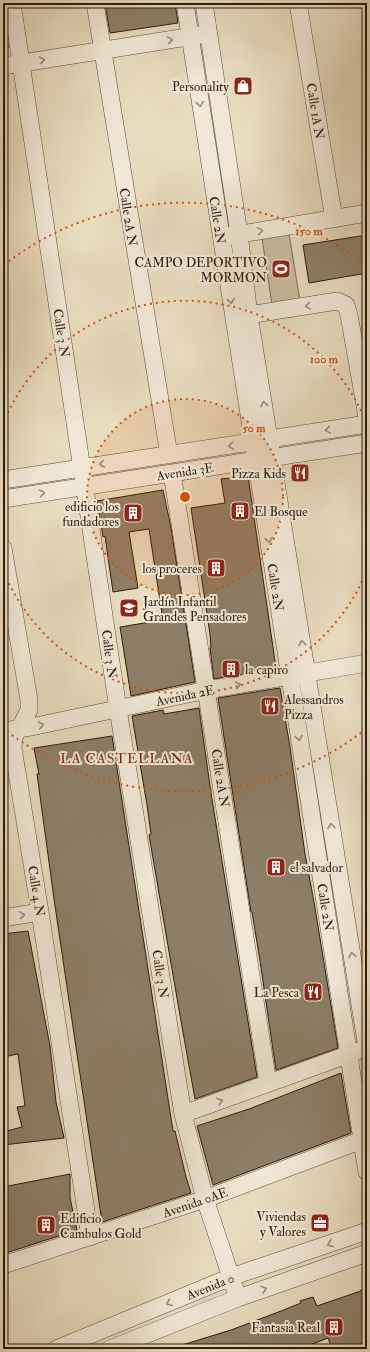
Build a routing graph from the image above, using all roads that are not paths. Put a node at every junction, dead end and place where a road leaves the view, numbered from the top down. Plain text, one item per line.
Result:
1 (12, 3) edge
2 (95, 3) edge
3 (185, 3) edge
4 (204, 3) edge
5 (298, 3) edge
6 (208, 33) junction
7 (190, 37) junction
8 (102, 51) junction
9 (21, 63) junction
10 (3, 66) edge
11 (367, 213) edge
12 (334, 219) junction
13 (239, 234) junction
14 (221, 237) junction
15 (249, 315) junction
16 (367, 417) edge
17 (367, 424) edge
18 (261, 441) junction
19 (367, 443) edge
20 (169, 455) junction
21 (264, 458) junction
22 (82, 467) junction
23 (172, 473) junction
24 (3, 480) edge
25 (85, 486) junction
26 (3, 499) edge
27 (3, 548) edge
28 (367, 663) edge
29 (307, 674) junction
30 (290, 676) junction
31 (207, 690) junction
32 (118, 709) junction
33 (20, 728) junction
34 (3, 731) edge
35 (40, 912) junction
36 (3, 918) edge
37 (367, 1048) edge
38 (349, 1054) junction
39 (268, 1083) junction
40 (183, 1114) junction
41 (362, 1140) junction
42 (367, 1172) edge
43 (205, 1199) junction
44 (367, 1231) edge
45 (90, 1237) junction
46 (367, 1253) edge
47 (3, 1265) edge
48 (231, 1278) junction
49 (238, 1298) junction
50 (56, 1349) edge
51 (110, 1349) edge

1 - 9 street, Calle 3 N
2 - 8 street, Calle 2A N
3 - 7 street, Calle 2N
4 - 6 street, Calle 2N
5 - 12 street, Calle 1A N
6 - 7 street
6 - 13 street, Calle 2N
8 -> 7 street
7 -> 14 street, Calle 2N
9 -> 8 street
8 - 20 street, Calle 2A N
9 - 10 street
9 - 22 street, Calle 3 N
11 - 12 street
13 -> 12 street
13 - 14 street
13 - 15 street, Calle 2N
14 -> 18 street, Calle 2N
16 -> 15 street
18 -> 15 street, Calle 2N
17 -> 18 street, Avenida 3E
18 -> 20 street, Avenida 3E
18 - 21 street, Calle 2N
19 - 21 street, Avenida 3E
20 -> 22 street, Avenida 3E
21 - 23 street, Avenida 3E
29 -> 21 street, Calle 2N
21 -> 30 street, Calle 2N
22 - 24 street, Avenida 3E
22 - 25 street, Calle 3 N
23 - 25 street, Avenida 3E
23 - 31 street, Calle 2A N
26 -> 25 street, Avenida 3E
25 - 32 street, Calle 3 N
27 - 33 street, Calle 4 N
28 - 29 street, Avenida 2E
29 - 30 street, Avenida 2E
37 -> 29 street, Calle 2N
31 -> 30 street, Avenida 2E
30 -> 38 street, Calle 2N
31 - 32 street, Avenida 2E
31 - 39 street, Calle 2A N
33 -> 32 street, Avenida 2E
32 - 40 street, Calle 3 N
33 - 34 street, Avenida 2E
33 - 35 street, Calle 4 N
36 -> 35 street
35 - 45 street, Calle 4 N
37 - 38 street
38 - 39 street
38 - 41 street, Calle 2N
40 -> 39 street
40 - 43 street, Calle 3 N
41 - 42 street, Calle 2N
41 - 43 street, Avenida 0AE
43 - 45 street, Avenida 0AE
43 - 48 street, Calle 3 N
44 -> 48 street, Avenida 0
45 - 47 street, Avenida 0AE
49 -> 46 street, Avenida 0
48 - 49 street, Calle 3 N
48 -> 50 street, Avenida 0
49 - 51 street, Avenida 0

